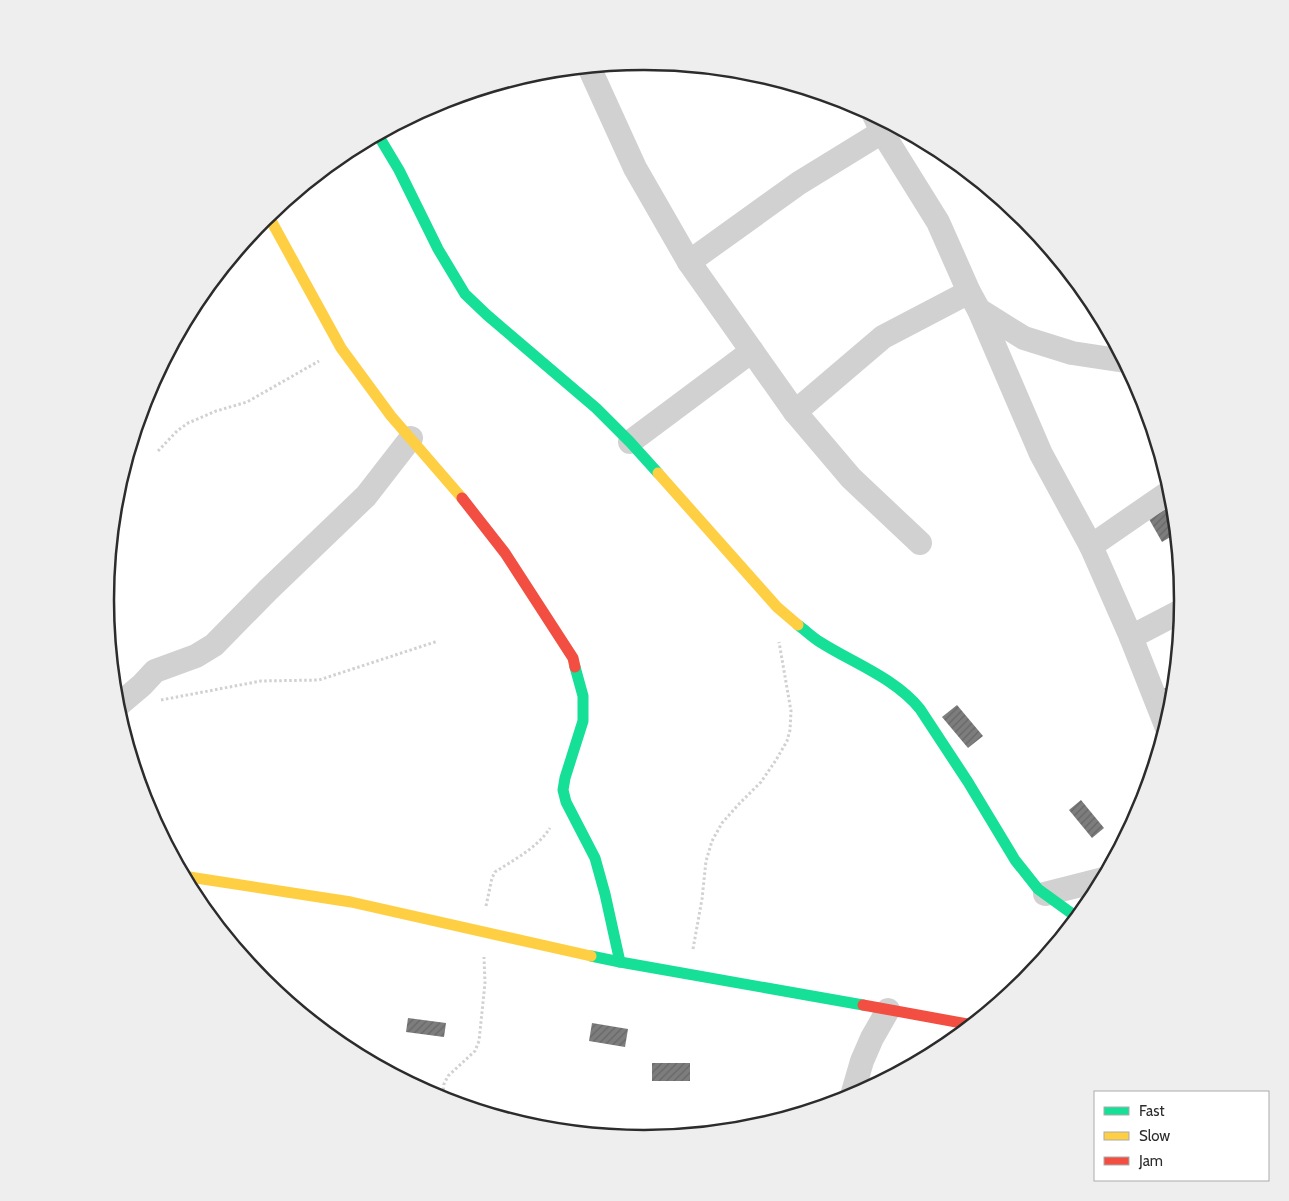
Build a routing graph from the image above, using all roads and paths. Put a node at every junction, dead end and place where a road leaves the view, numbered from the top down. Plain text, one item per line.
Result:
1 (592, 73) edge
2 (878, 124) edge
3 (381, 140) edge
4 (272, 222) edge
5 (689, 262) junction
6 (974, 301) junction
7 (341, 348) junction
8 (752, 351) junction
9 (1117, 360) edge
10 (795, 412) junction
11 (411, 438) junction
12 (630, 442) junction
13 (158, 451) dead end
14 (1165, 495) edge
15 (920, 543) dead end
16 (1091, 546) junction
17 (777, 607) junction
18 (1175, 614) edge
19 (1131, 637) junction
20 (438, 641) dead end
21 (123, 700) edge
22 (155, 701) dead end
23 (1162, 716) edge
24 (566, 802) junction
25 (192, 877) edge
26 (1094, 881) edge
27 (1045, 894) junction
28 (1072, 914) edge
29 (482, 931) junction
30 (620, 962) junction
31 (689, 974) junction
32 (888, 1010) junction
33 (964, 1023) edge
34 (854, 1088) edge
35 (443, 1092) edge

1 - 5 street
2 - 5 street
2 - 6 street
3 - 12 street
4 - 7 street
5 - 8 street
6 - 9 street
6 - 10 street
6 - 16 street
7 - 11 street
7 - 13 path
8 - 10 street
8 - 12 street
10 - 15 street
11 - 21 street
11 - 24 street
12 - 17 street
14 - 16 street
16 - 19 street
17 - 27 street
17 - 31 path
18 - 19 street
19 - 23 street
20 - 22 path
24 - 29 path
24 - 30 street
25 - 29 street
26 - 27 street
27 - 28 street
29 - 30 street
29 - 35 path
30 - 31 street
31 - 32 street
32 - 33 street
32 - 34 street

